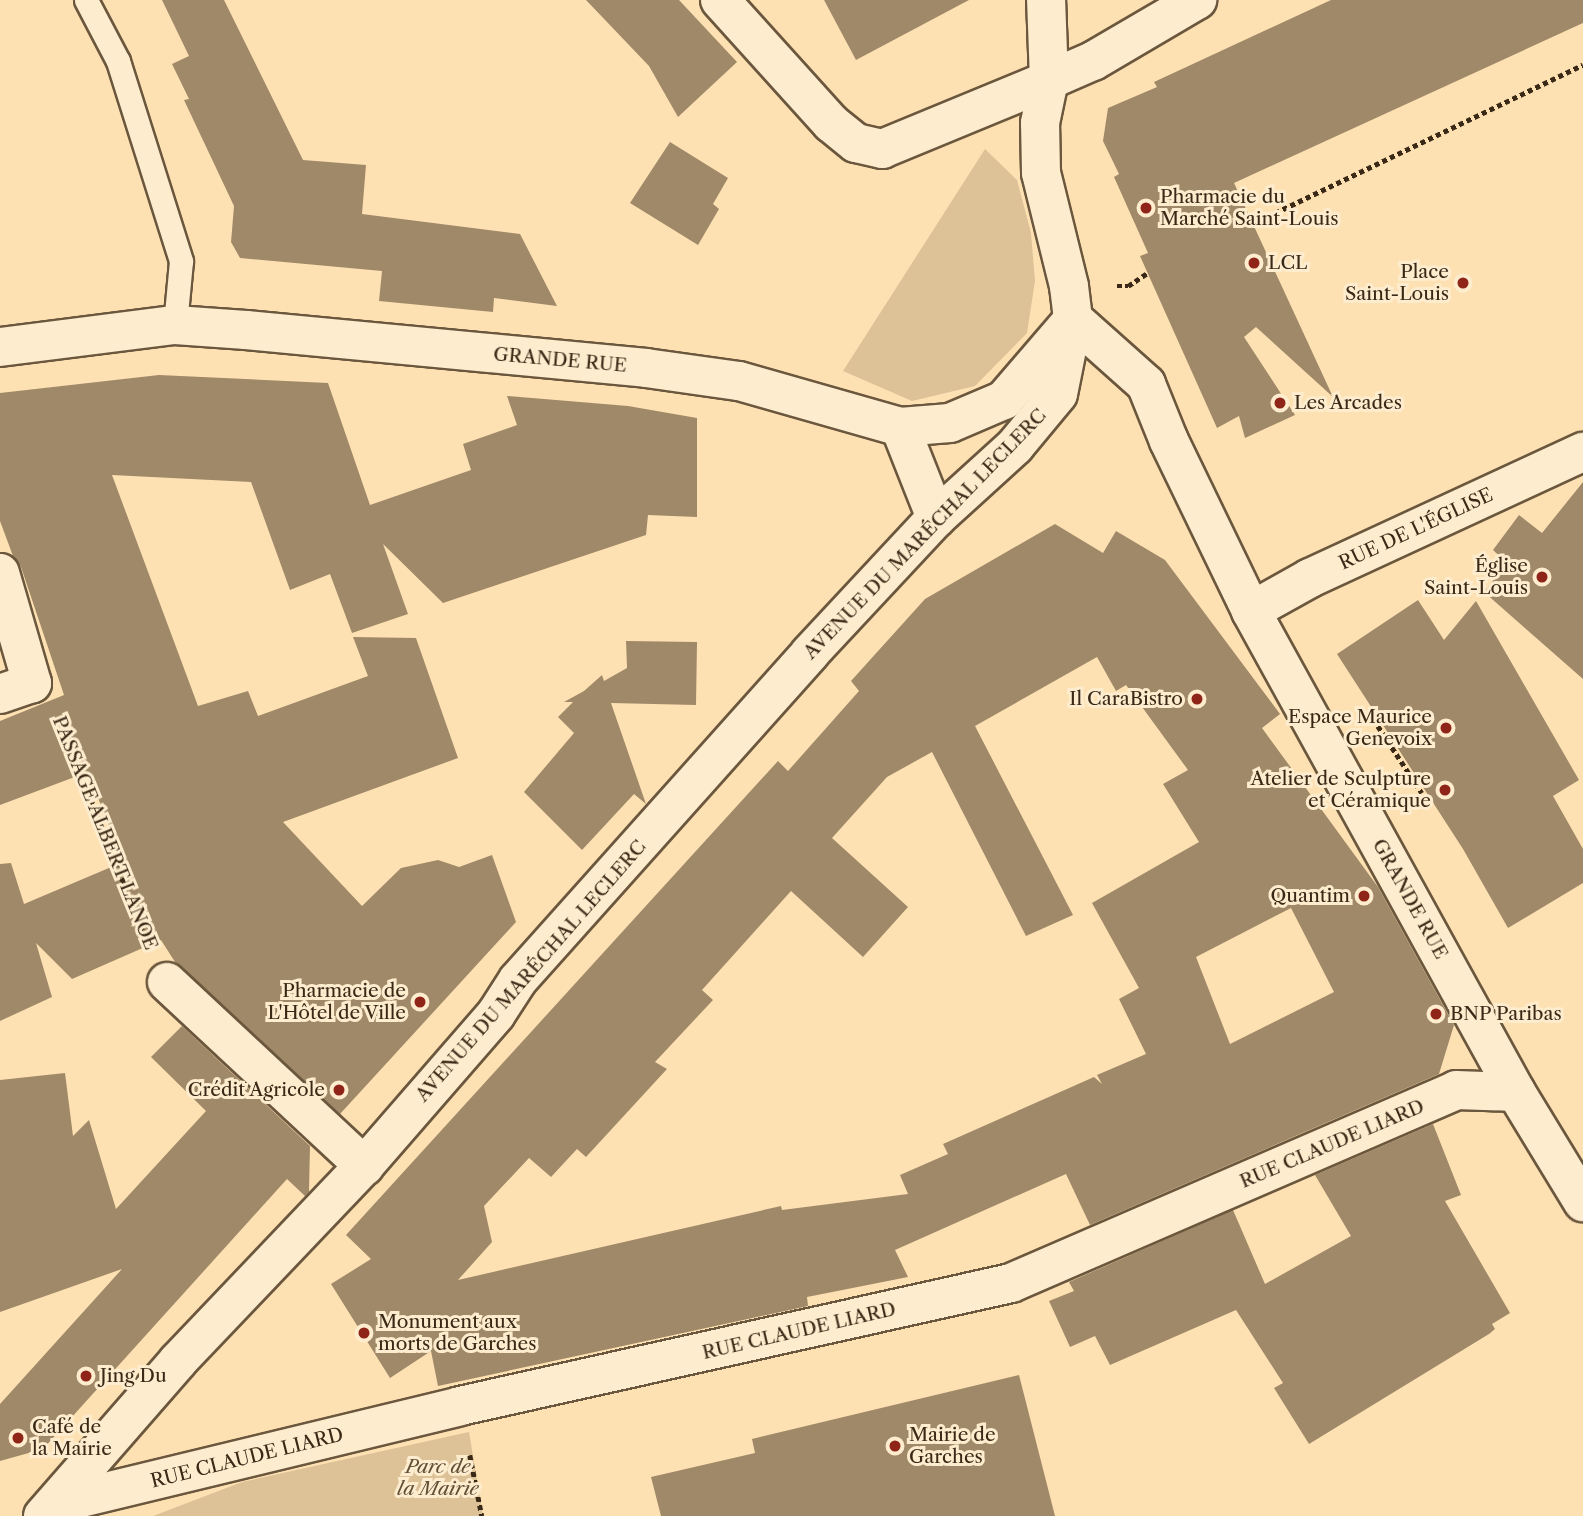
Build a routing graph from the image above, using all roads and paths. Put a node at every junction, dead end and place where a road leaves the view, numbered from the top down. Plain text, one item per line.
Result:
1 (86, 0) edge
2 (720, 0) edge
3 (1046, 0) edge
4 (1198, 0) edge
5 (1583, 65) edge
6 (1049, 80) junction
7 (1252, 224) dead end
8 (1073, 319) junction
9 (174, 325) junction
10 (0, 347) edge
11 (900, 427) junction
12 (1583, 452) edge
13 (936, 518) junction
14 (0, 573) edge
15 (1251, 611) junction
16 (16, 689) edge
17 (1378, 726) dead end
18 (1422, 793) dead end
19 (167, 982) joint
20 (1517, 1092) junction
21 (364, 1166) junction
22 (1583, 1202) edge
23 (460, 1406) junction
24 (50, 1510) edge
25 (482, 1516) edge

1 - 9 lane
2 - 6 street
3 - 6 street, AVENUE DU MARÉCHAL LECLERC
4 - 6 street
5 - 7 path
6 - 8 street, AVENUE DU MARÉCHAL LECLERC
8 - 11 street, GRANDE RUE
8 - 13 street, AVENUE DU MARÉCHAL LECLERC
8 - 15 street, GRANDE RUE
9 - 10 street, GRANDE RUE
9 - 11 street, GRANDE RUE
11 - 13 street
12 - 15 street, RUE DE L'ÉGLISE
13 - 21 street, AVENUE DU MARÉCHAL LECLERC
14 - 16 street
15 - 20 street, GRANDE RUE
16 - 19 path, PASSAGE ALBERT LANOE
17 - 18 path
19 - 21 street
20 - 22 street, GRANDE RUE
20 - 23 street, RUE CLAUDE LIARD
21 - 24 street, AVENUE DU MARÉCHAL LECLERC
23 - 24 street, RUE CLAUDE LIARD
23 - 25 path

